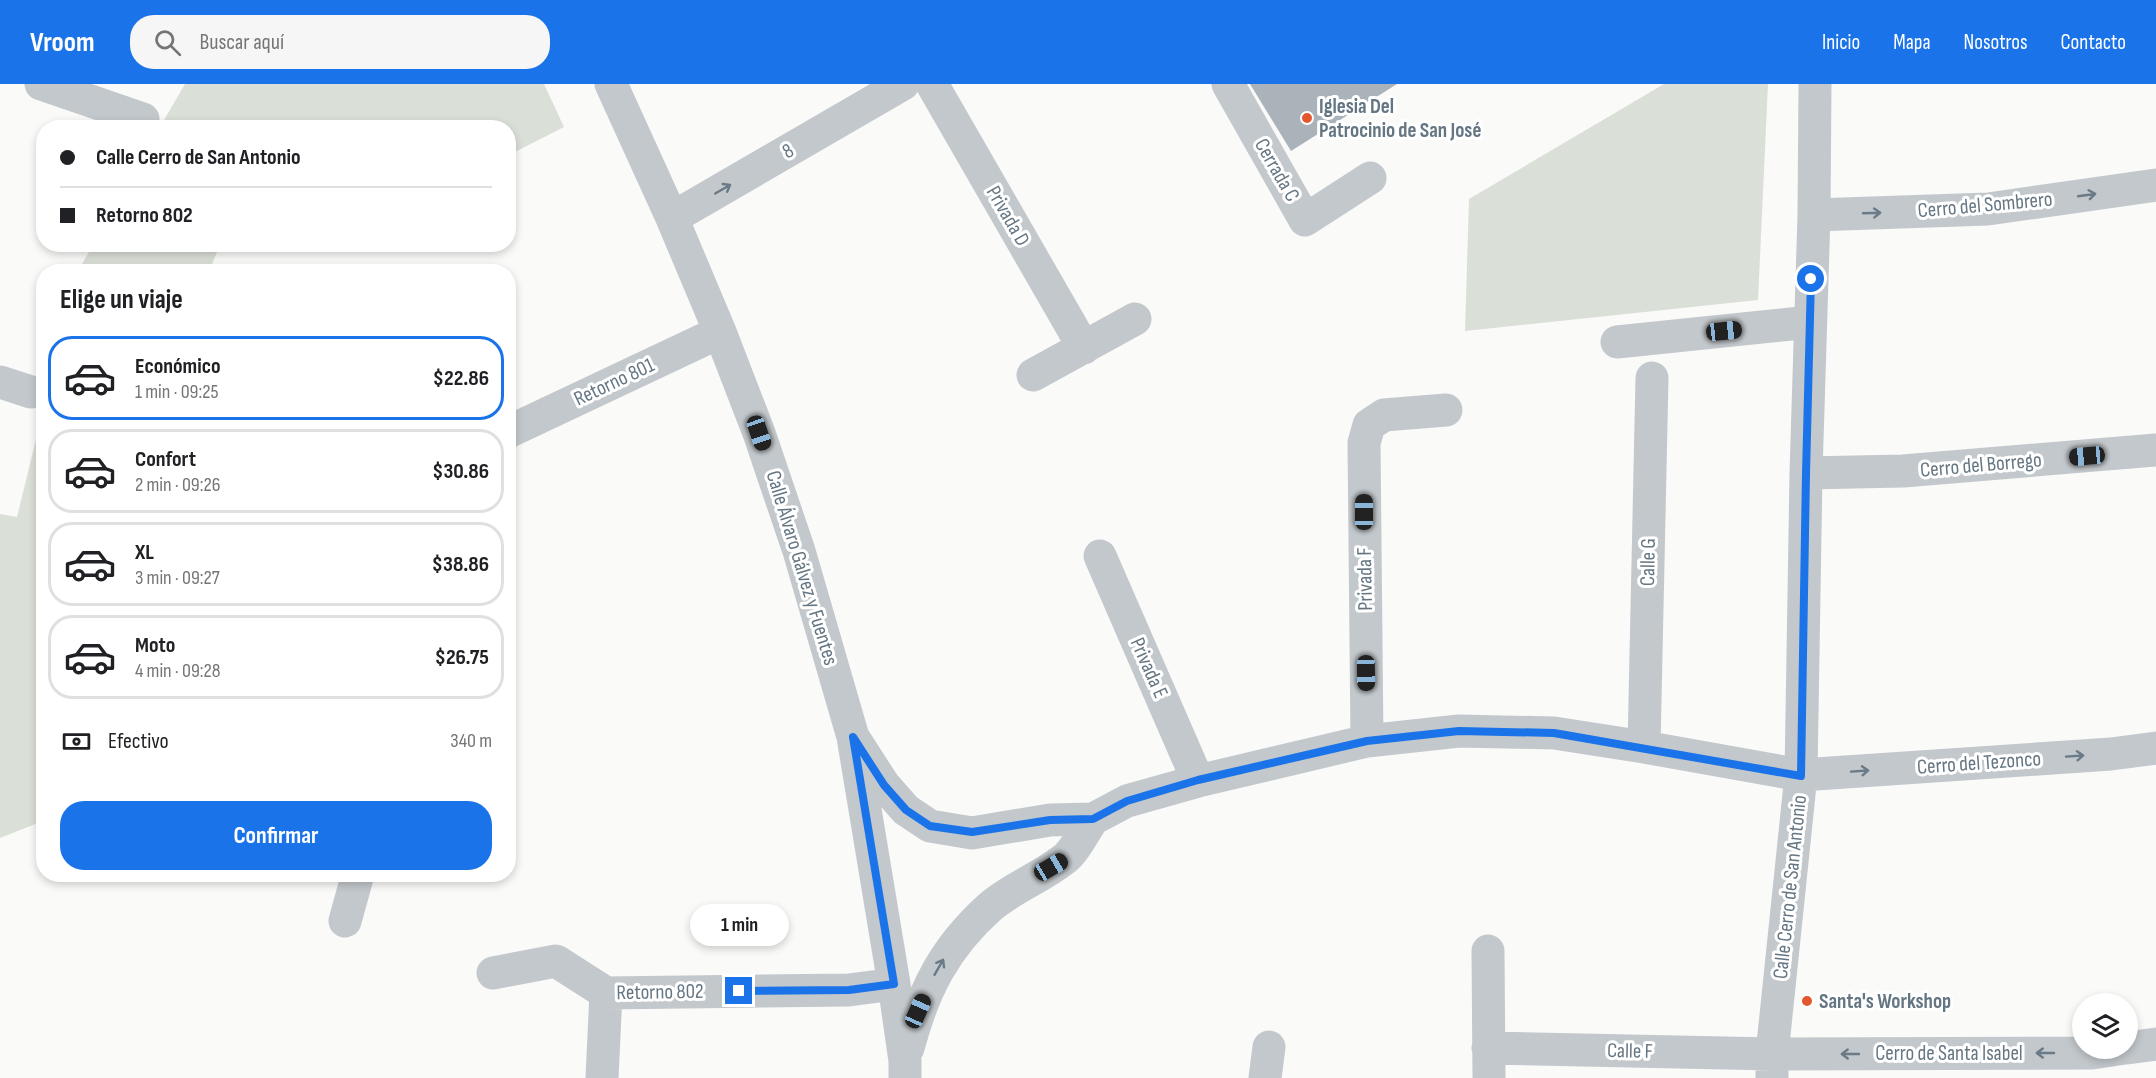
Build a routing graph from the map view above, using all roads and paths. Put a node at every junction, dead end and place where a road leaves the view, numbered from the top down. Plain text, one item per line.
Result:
1 (41, 84) edge
2 (611, 84) edge
3 (903, 84) edge
4 (932, 84) edge
5 (1228, 84) edge
6 (1815, 84) edge
7 (143, 119) dead end
8 (1370, 178) dead end
9 (2156, 185) edge
10 (1814, 215) junction
11 (672, 218) junction
12 (1135, 319) dead end
13 (1810, 322) junction
14 (720, 332) junction
15 (1617, 342) dead end
16 (1083, 348) junction
17 (1033, 375) dead end
18 (1652, 378) dead end
19 (0, 382) edge
20 (31, 392) dead end
21 (1446, 410) dead end
22 (516, 428) edge
23 (2156, 450) edge
24 (1806, 473) junction
25 (1100, 556) dead end
26 (853, 737) junction
27 (1367, 741) junction
28 (1644, 747) junction
29 (2156, 747) edge
30 (1801, 776) junction
31 (1198, 780) junction
32 (1093, 819) junction
33 (356, 882) edge
34 (345, 921) dead end
35 (1488, 951) dead end
36 (494, 973) dead end
37 (894, 984) junction
38 (606, 993) junction
39 (2156, 1044) edge
40 (2138, 1046) edge
41 (2072, 1054) edge
42 (1489, 1063) edge
43 (1772, 1066) edge
44 (905, 1070) edge
45 (602, 1078) edge

1 - 7 street
2 - 11 street, Calle Álvaro Gálvez y Fuentes
11 -> 3 street, 8
4 - 16 street, Privada D
5 - 8 street, Cerrada C
6 - 10 street, Calle Cerro de San Antonio
10 -> 9 street, Cerro del Sombrero
10 - 13 street, Calle Cerro de San Antonio
11 - 14 street, Calle Álvaro Gálvez y Fuentes
12 - 16 street
13 - 15 street
13 - 24 street, Calle Cerro de San Antonio
14 - 22 street, Retorno 801
14 - 26 street, Calle Álvaro Gálvez y Fuentes
16 - 17 street
18 - 28 street, Calle G
19 - 20 street
21 - 27 street, Privada F
23 - 24 street, Cerro del Borrego
24 - 30 street, Calle Cerro de San Antonio
25 - 31 street, Privada E
26 - 32 street
26 - 37 street, Calle Álvaro Gálvez y Fuentes
27 - 28 street, Cerro del Tezonco
27 - 31 street, Cerro del Tezonco
28 - 30 street, Cerro del Tezonco
30 -> 29 street, Cerro del Tezonco
30 - 43 street, Calle Cerro de San Antonio
31 - 32 street, Cerro del Tezonco
44 -> 32 street
33 - 34 street
35 - 42 street, Calle F
36 - 38 street, Retorno 802
37 - 38 street, Retorno 802
37 - 44 street, Calle Álvaro Gálvez y Fuentes
38 - 45 street, Retorno 802
39 - 40 street, Cerro de Santa Isabel
41 -> 43 street, Cerro de Santa Isabel
42 - 43 street, Calle F

